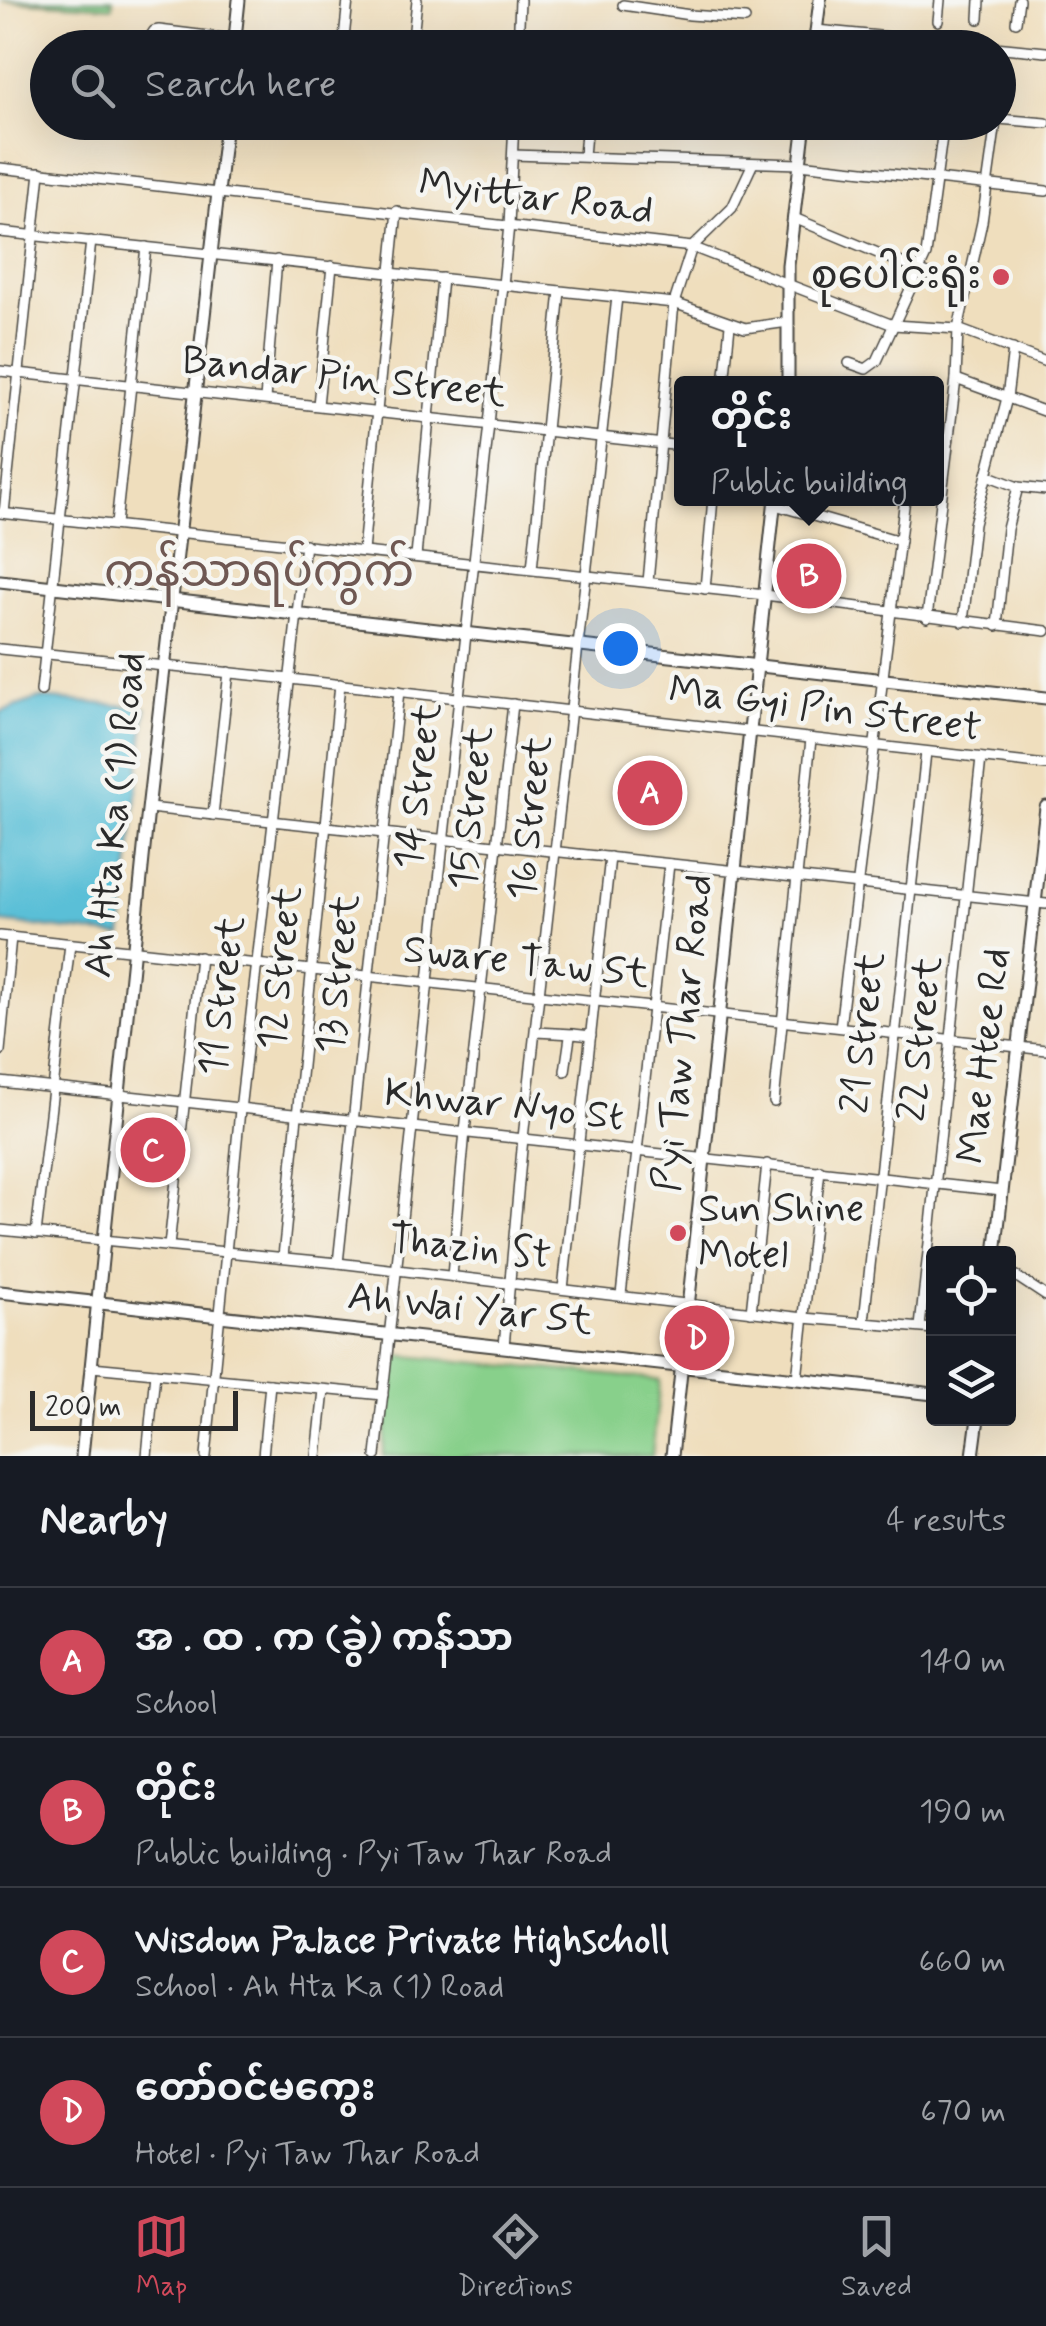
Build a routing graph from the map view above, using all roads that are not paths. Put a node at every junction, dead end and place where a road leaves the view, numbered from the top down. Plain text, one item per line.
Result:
1 (240, 0) edge
2 (348, 0) edge
3 (418, 0) edge
4 (520, 0) edge
5 (820, 0) edge
6 (940, 0) edge
7 (980, 0) edge
8 (1018, 0) edge
9 (624, 5) dead end
10 (745, 19) dead end
11 (979, 19) dead end
12 (938, 21) dead end
13 (1016, 22) dead end
14 (236, 30) edge
15 (345, 30) edge
16 (414, 30) edge
17 (519, 30) edge
18 (816, 30) edge
19 (1016, 49) edge
20 (1046, 52) edge
21 (1016, 122) edge
22 (1046, 123) edge
23 (224, 140) edge
24 (513, 140) edge
25 (585, 140) edge
26 (803, 140) edge
27 (942, 140) edge
28 (994, 140) edge
29 (513, 155) junction
30 (584, 156) junction
31 (753, 163) junction
32 (800, 164) junction
33 (0, 168) edge
34 (40, 172) junction
35 (938, 180) junction
36 (986, 186) junction
37 (1046, 192) edge
38 (218, 193) junction
39 (397, 211) junction
40 (794, 218) junction
41 (509, 225) junction
42 (0, 232) edge
43 (34, 236) junction
44 (91, 241) junction
45 (146, 247) junction
46 (692, 247) junction
47 (211, 254) junction
48 (277, 260) junction
49 (332, 266) junction
50 (919, 270) junction
51 (391, 272) junction
52 (442, 278) junction
53 (787, 284) junction
54 (503, 285) junction
55 (966, 290) junction
56 (560, 291) junction
57 (618, 297) junction
58 (674, 303) junction
59 (788, 322) junction
60 (730, 325) junction
61 (893, 325) junction
62 (958, 329) junction
63 (1013, 349) junction
64 (1046, 362) edge
65 (848, 363) dead end
66 (0, 371) edge
67 (19, 373) junction
68 (725, 376) edge
69 (788, 376) edge
70 (76, 379) junction
71 (956, 379) junction
72 (131, 384) junction
73 (196, 392) junction
74 (1007, 398) junction
75 (264, 399) junction
76 (318, 405) junction
77 (377, 412) junction
78 (1046, 412) edge
79 (430, 417) junction
80 (489, 424) junction
81 (546, 430) junction
82 (602, 437) junction
83 (661, 443) junction
84 (674, 445) edge
85 (944, 451) edge
86 (987, 476) junction
87 (1018, 487) junction
88 (1046, 490) edge
89 (712, 506) edge
90 (775, 506) edge
91 (788, 506) edge
92 (904, 506) edge
93 (937, 506) edge
94 (2, 513) edge
95 (60, 518) junction
96 (116, 524) junction
97 (181, 530) junction
98 (900, 540) junction
99 (305, 544) junction
100 (363, 550) junction
101 (416, 557) junction
102 (474, 564) junction
103 (532, 569) junction
104 (587, 575) junction
105 (0, 581) edge
106 (648, 582) junction
107 (52, 586) junction
108 (705, 588) junction
109 (765, 595) junction
110 (173, 600) junction
111 (891, 613) junction
112 (298, 614) junction
113 (927, 618) junction
114 (962, 622) junction
115 (997, 626) junction
116 (1046, 631) edge
117 (467, 633) junction
118 (580, 646) junction
119 (0, 650) edge
120 (44, 655) junction
121 (166, 666) junction
122 (757, 666) junction
123 (229, 672) junction
124 (290, 679) junction
125 (882, 680) junction
126 (340, 684) junction
127 (40, 690) dead end
128 (399, 691) junction
129 (459, 698) junction
130 (1046, 698) edge
131 (514, 704) junction
132 (573, 711) junction
133 (750, 732) junction
134 (811, 738) junction
135 (874, 746) junction
136 (926, 752) junction
137 (982, 758) junction
138 (1046, 765) edge
139 (1046, 807) edge
140 (149, 808) junction
141 (213, 815) junction
142 (274, 821) junction
143 (326, 827) junction
144 (384, 833) junction
145 (442, 840) junction
146 (498, 846) junction
147 (558, 852) junction
148 (610, 858) junction
149 (669, 864) junction
150 (735, 871) junction
151 (797, 878) junction
152 (857, 884) junction
153 (910, 890) junction
154 (966, 896) junction
155 (1041, 904) edge
156 (6, 936) edge
157 (70, 944) junction
158 (134, 950) junction
159 (200, 957) junction
160 (258, 963) junction
161 (312, 969) junction
162 (369, 976) junction
163 (428, 982) junction
164 (483, 988) junction
165 (540, 994) junction
166 (595, 1000) junction
167 (652, 1006) junction
168 (719, 1014) junction
169 (782, 1021) junction
170 (840, 1027) junction
171 (536, 1032) junction
172 (894, 1033) junction
173 (573, 1034) junction
174 (591, 1036) junction
175 (951, 1040) junction
176 (1018, 1047) junction
177 (1046, 1050) edge
178 (0, 1051) edge
179 (565, 1072) dead end
180 (0, 1082) edge
181 (53, 1089) junction
182 (118, 1096) junction
183 (774, 1102) dead end
184 (184, 1103) junction
185 (240, 1110) junction
186 (296, 1115) junction
187 (353, 1120) junction
188 (410, 1126) junction
189 (465, 1131) junction
190 (523, 1138) junction
191 (579, 1145) junction
192 (637, 1150) junction
193 (702, 1158) junction
194 (767, 1164) junction
195 (820, 1170) junction
196 (878, 1176) junction
197 (934, 1183) junction
198 (1002, 1191) junction
199 (0, 1230) edge
200 (36, 1234) junction
201 (104, 1240) junction
202 (169, 1246) junction
203 (997, 1246) edge
204 (227, 1252) junction
205 (283, 1257) junction
206 (338, 1263) junction
207 (396, 1270) junction
208 (452, 1276) junction
209 (1016, 1276) edge
210 (510, 1282) junction
211 (563, 1289) junction
212 (0, 1292) edge
213 (621, 1295) junction
214 (1046, 1296) edge
215 (99, 1301) junction
216 (688, 1303) junction
217 (751, 1312) junction
218 (222, 1315) junction
219 (804, 1318) junction
220 (864, 1321) junction
221 (920, 1327) junction
222 (926, 1327) edge
223 (389, 1333) junction
224 (504, 1346) junction
225 (682, 1366) junction
226 (92, 1367) junction
227 (156, 1373) junction
228 (214, 1379) junction
229 (796, 1379) junction
230 (270, 1384) junction
231 (324, 1390) junction
232 (926, 1393) edge
233 (383, 1396) junction
234 (977, 1426) edge
235 (82, 1456) edge
236 (146, 1456) edge
237 (206, 1456) edge
238 (263, 1456) edge
239 (317, 1456) edge
240 (376, 1456) edge
241 (672, 1456) edge
242 (973, 1456) edge

1 - 14 street
2 - 15 street
3 - 16 street
4 - 17 street
5 - 18 street
6 - 12 street
7 - 11 street
8 - 13 street
9 - 10 street
19 - 20 street
21 - 22 street
23 - 38 street, Ah Hta Ka (1) Road
24 - 29 street, 14 Street
25 - 30 street
26 - 32 street
27 - 35 street
28 - 36 street
29 - 30 street
29 - 41 street, 14 Street
30 - 31 street
31 - 32 street
31 - 46 street
32 - 35 street
32 - 40 street
33 - 34 street, Myittar Road
34 - 38 street, Myittar Road
34 - 43 street
35 - 36 street
35 - 50 street
36 - 37 street
36 - 55 street
38 - 39 street, Myittar Road
38 - 47 street, Ah Hta Ka (1) Road
39 - 41 street, Myittar Road
39 - 51 street
40 - 50 street
40 - 53 street
41 - 46 street, Myittar Road
41 - 54 street, 14 Street
42 - 43 street
43 - 44 street
43 - 67 street
44 - 45 street
44 - 70 street
45 - 47 street
45 - 72 street
46 - 53 street, Myittar Road
46 - 58 street
47 - 48 street
47 - 73 street, Ah Hta Ka (1) Road
48 - 49 street
48 - 75 street
49 - 51 street
49 - 76 street
50 - 55 street
50 - 61 street
51 - 52 street
51 - 77 street
52 - 54 street
52 - 79 street
53 - 59 street
53 - 61 street, Myittar Road
54 - 56 street
54 - 80 street, 14 Street
55 - 62 street
56 - 57 street
56 - 81 street
57 - 58 street
57 - 82 street, 16 Street
58 - 60 street
58 - 83 street
59 - 60 street
59 - 69 street
60 - 68 street
61 - 62 street, Myittar Road
61 - 65 street
62 - 63 street, Myittar Road
62 - 71 street
63 - 64 street, Myittar Road
63 - 74 street
66 - 67 street, Bandar Pin Street
67 - 70 street, Bandar Pin Street
67 - 94 street
70 - 72 street, Bandar Pin Street
70 - 95 street
71 - 74 street
71 - 85 street
72 - 73 street, Bandar Pin Street
72 - 96 street
73 - 75 street, Bandar Pin Street
73 - 97 street, Ah Hta Ka (1) Road
74 - 78 street
74 - 86 street
75 - 76 street, Bandar Pin Street
76 - 77 street, Bandar Pin Street
77 - 79 street, Bandar Pin Street
77 - 100 street
79 - 80 street, Bandar Pin Street
79 - 101 street
80 - 81 street, Bandar Pin Street
80 - 102 street, 14 Street
81 - 82 street, Bandar Pin Street
81 - 103 street
82 - 83 street, Bandar Pin Street
82 - 104 street, 16 Street
83 - 84 street, Bandar Pin Street
83 - 106 street
86 - 87 street
86 - 114 street
87 - 88 street
87 - 115 street
89 - 108 street
90 - 109 street, Pyi Taw Thar Road
91 - 98 street
92 - 98 street
93 - 113 street
94 - 95 street
95 - 96 street
95 - 107 street
96 - 97 street
97 - 99 street
97 - 110 street, Ah Hta Ka (1) Road
98 - 111 street
99 - 100 street
99 - 112 street, 11 Street
100 - 101 street
101 - 102 street
102 - 103 street
102 - 117 street, 14 Street
103 - 104 street
104 - 106 street
104 - 118 street, 16 Street
105 - 107 street
106 - 108 street
107 - 110 street
107 - 120 street
108 - 109 street
109 - 111 street
109 - 122 street, Pyi Taw Thar Road
110 - 112 street
110 - 121 street, Ah Hta Ka (1) Road
111 - 113 street
111 - 125 street
112 - 117 street
112 - 124 street, 11 Street
113 - 114 street
114 - 115 street
115 - 116 street
117 - 118 street
117 - 129 street, 14 Street
118 - 122 street
118 - 132 street, 16 Street
119 - 120 street, Ma Gyi Pin Street
120 - 121 street, Ma Gyi Pin Street
120 - 127 street
121 - 123 street, Ma Gyi Pin Street
121 - 140 street, Ah Hta Ka (1) Road
122 - 125 street
122 - 133 street, Pyi Taw Thar Road
123 - 124 street, Ma Gyi Pin Street
123 - 141 street
124 - 126 street, Ma Gyi Pin Street
124 - 142 street, 11 Street
125 - 130 street
125 - 135 street
126 - 128 street, Ma Gyi Pin Street
126 - 143 street, 12 Street
128 - 129 street, Ma Gyi Pin Street
128 - 144 street, 13 Street
129 - 131 street, Ma Gyi Pin Street
129 - 145 street, 14 Street
131 - 132 street, Ma Gyi Pin Street
131 - 146 street, 15 Street
132 - 133 street, Ma Gyi Pin Street
132 - 147 street, 16 Street
133 - 134 street, Ma Gyi Pin Street
133 - 150 street, Pyi Taw Thar Road
134 - 135 street, Ma Gyi Pin Street
134 - 151 street
135 - 136 street, Ma Gyi Pin Street
135 - 152 street
136 - 137 street, Ma Gyi Pin Street
136 - 153 street, 21 Street
137 - 138 street, Ma Gyi Pin Street
137 - 154 street, 22 Street
139 - 155 street, Mae Htee Rd
140 - 141 street
140 - 158 street, Ah Hta Ka (1) Road
141 - 142 street
142 - 143 street
142 - 160 street, 11 Street
143 - 144 street
143 - 161 street, 12 Street
144 - 145 street
144 - 162 street, 13 Street
145 - 146 street
145 - 163 street, 14 Street
146 - 147 street
146 - 164 street, 15 Street
147 - 148 street
147 - 165 street, 16 Street
148 - 149 street
148 - 166 street
149 - 150 street
149 - 167 street
150 - 151 street
150 - 168 street, Pyi Taw Thar Road
151 - 152 street
151 - 169 street
152 - 153 street
152 - 170 street
153 - 154 street
153 - 172 street, 21 Street
154 - 155 street
154 - 175 street, 22 Street
155 - 176 street, Mae Htee Rd
156 - 157 street, Sware Taw St
156 - 178 street
157 - 158 street, Sware Taw St
157 - 181 street
158 - 159 street, Sware Taw St
158 - 182 street, Ah Hta Ka (1) Road
159 - 160 street, Sware Taw St
159 - 184 street
160 - 161 street, Sware Taw St
160 - 185 street, 11 Street
161 - 162 street, Sware Taw St
161 - 186 street, 12 Street
162 - 163 street, Sware Taw St
162 - 187 street, 13 Street
163 - 164 street, Sware Taw St
163 - 188 street, 14 Street
164 - 165 street, Sware Taw St
164 - 189 street, 15 Street
165 - 166 street, Sware Taw St
165 - 171 street, 16 Street
166 - 167 street, Sware Taw St
166 - 174 street
167 - 168 street, Sware Taw St
167 - 192 street
168 - 169 street, Sware Taw St
168 - 193 street, Pyi Taw Thar Road
169 - 170 street, Sware Taw St
169 - 183 street
170 - 172 street, Sware Taw St
171 - 173 street
171 - 190 street, 16 Street
172 - 175 street, Sware Taw St
172 - 196 street, 21 Street
173 - 174 street
173 - 179 street
174 - 191 street
175 - 176 street, Sware Taw St
175 - 197 street, 22 Street
176 - 177 street, Sware Taw St
176 - 198 street, Mae Htee Rd
180 - 181 street, Khwar Nyo St
181 - 182 street, Khwar Nyo St
181 - 200 street
182 - 184 street, Khwar Nyo St
182 - 201 street, Ah Hta Ka (1) Road
184 - 185 street, Khwar Nyo St
184 - 202 street
185 - 186 street, Khwar Nyo St
185 - 204 street, 11 Street
186 - 187 street, Khwar Nyo St
186 - 205 street, 12 Street
187 - 188 street, Khwar Nyo St
187 - 206 street, 13 Street
188 - 189 street, Khwar Nyo St
188 - 207 street, 14 Street
189 - 190 street, Khwar Nyo St
189 - 208 street, 15 Street
190 - 191 street, Khwar Nyo St
190 - 210 street, 16 Street
191 - 192 street, Khwar Nyo St
191 - 211 street
192 - 193 street, Khwar Nyo St
192 - 213 street
193 - 194 street, Khwar Nyo St
193 - 216 street, Pyi Taw Thar Road
194 - 195 street, Khwar Nyo St
194 - 217 street
195 - 196 street, Khwar Nyo St
195 - 219 street
196 - 197 street, Khwar Nyo St
196 - 220 street, 21 Street
197 - 198 street, Khwar Nyo St
197 - 221 street, 22 Street
198 - 203 street, Mae Htee Rd
199 - 200 street, Thazin St
200 - 201 street, Thazin St
201 - 202 street, Thazin St
201 - 215 street, Ah Hta Ka (1) Road
202 - 204 street, Thazin St
204 - 205 street, Thazin St
204 - 218 street, 11 Street
205 - 206 street, Thazin St
206 - 207 street, Thazin St
207 - 208 street, Thazin St
207 - 223 street, 14 Street
208 - 210 street, Thazin St
209 - 214 street
210 - 211 street, Thazin St
210 - 224 street, 16 Street
211 - 213 street, Thazin St
212 - 215 street, Ah Wai Yar St
213 - 216 street, Thazin St
215 - 218 street, Ah Wai Yar St
215 - 226 street, Ah Hta Ka (1) Road
216 - 217 street, Thazin St
216 - 225 street, Pyi Taw Thar Road
217 - 219 street, Thazin St
218 - 223 street, Ah Wai Yar St
218 - 228 street, 11 Street
219 - 220 street, Thazin St
219 - 229 street
220 - 221 street, Thazin St
221 - 222 street, Thazin St
223 - 224 street, Ah Wai Yar St
223 - 233 street, 14 Street
224 - 225 street, Ah Wai Yar St
225 - 229 street, Ah Wai Yar St
225 - 241 street, Pyi Taw Thar Road
226 - 227 street
226 - 235 street, Ah Hta Ka (1) Road
227 - 228 street
227 - 236 street
228 - 230 street
228 - 237 street, 11 Street
229 - 232 street, Ah Wai Yar St
230 - 231 street
230 - 238 street
231 - 233 street
231 - 239 street
233 - 240 street, 14 Street
234 - 242 street

